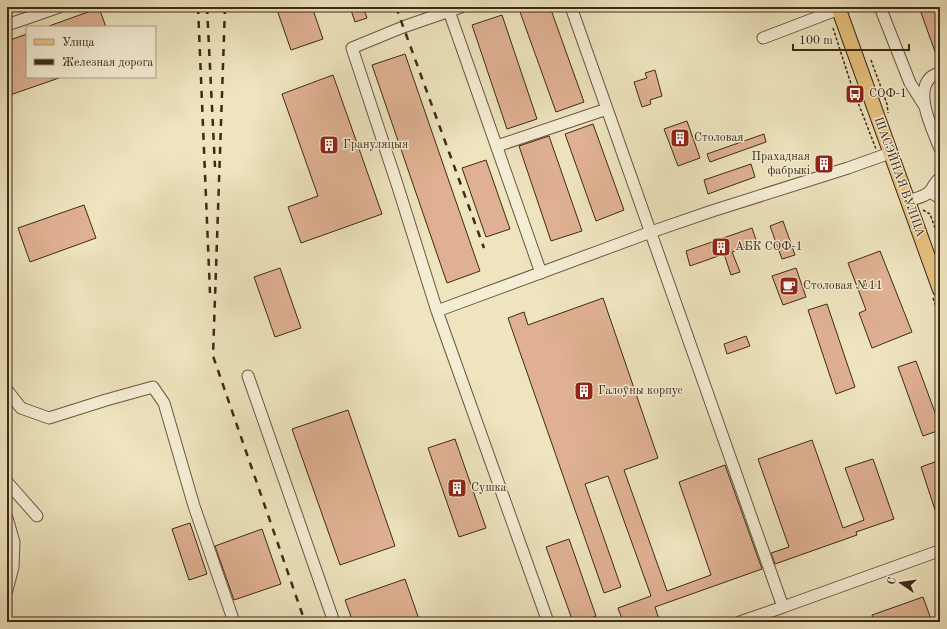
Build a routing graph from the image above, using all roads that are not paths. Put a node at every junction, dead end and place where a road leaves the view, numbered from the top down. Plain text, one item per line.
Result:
1 (59, 7) edge
2 (461, 7) edge
3 (571, 7) edge
4 (880, 7) edge
5 (838, 8) edge
6 (449, 11) junction
7 (7, 25) edge
8 (763, 38) dead end
9 (940, 73) edge
10 (924, 105) junction
11 (607, 109) junction
12 (496, 146) junction
13 (940, 149) edge
14 (890, 153) junction
15 (940, 178) edge
16 (930, 192) junction
17 (940, 198) edge
18 (907, 201) junction
19 (651, 232) junction
20 (541, 273) junction
21 (940, 290) edge
22 (437, 311) junction
23 (248, 376) dead end
24 (7, 390) edge
25 (7, 482) edge
26 (37, 516) dead end
27 (7, 518) edge
28 (936, 552) dead end
29 (7, 590) edge
30 (783, 607) junction
31 (234, 622) edge
32 (334, 622) edge
33 (548, 622) edge
34 (740, 622) edge

1 - 7 lane
2 - 6 lane
3 - 11 lane
4 - 10 lane
5 - 8 lane
5 - 14 main road, ШАСЭЙНАЯ ВУЛІЦА
6 - 12 lane
6 - 22 lane
9 - 10 lane
10 - 13 lane
11 - 12 lane
11 - 19 lane
12 - 20 lane
14 - 18 main road, ШАСЭЙНАЯ ВУЛІЦА
14 - 19 lane
15 - 16 lane
16 - 17 lane
16 - 18 lane
18 - 21 main road, ШАСЭЙНАЯ ВУЛІЦА
19 - 20 lane
19 - 30 lane
20 - 22 lane
22 - 33 lane
23 - 32 lane
24 - 31 lane
25 - 26 lane
27 - 29 lane
28 - 30 lane
30 - 34 lane

